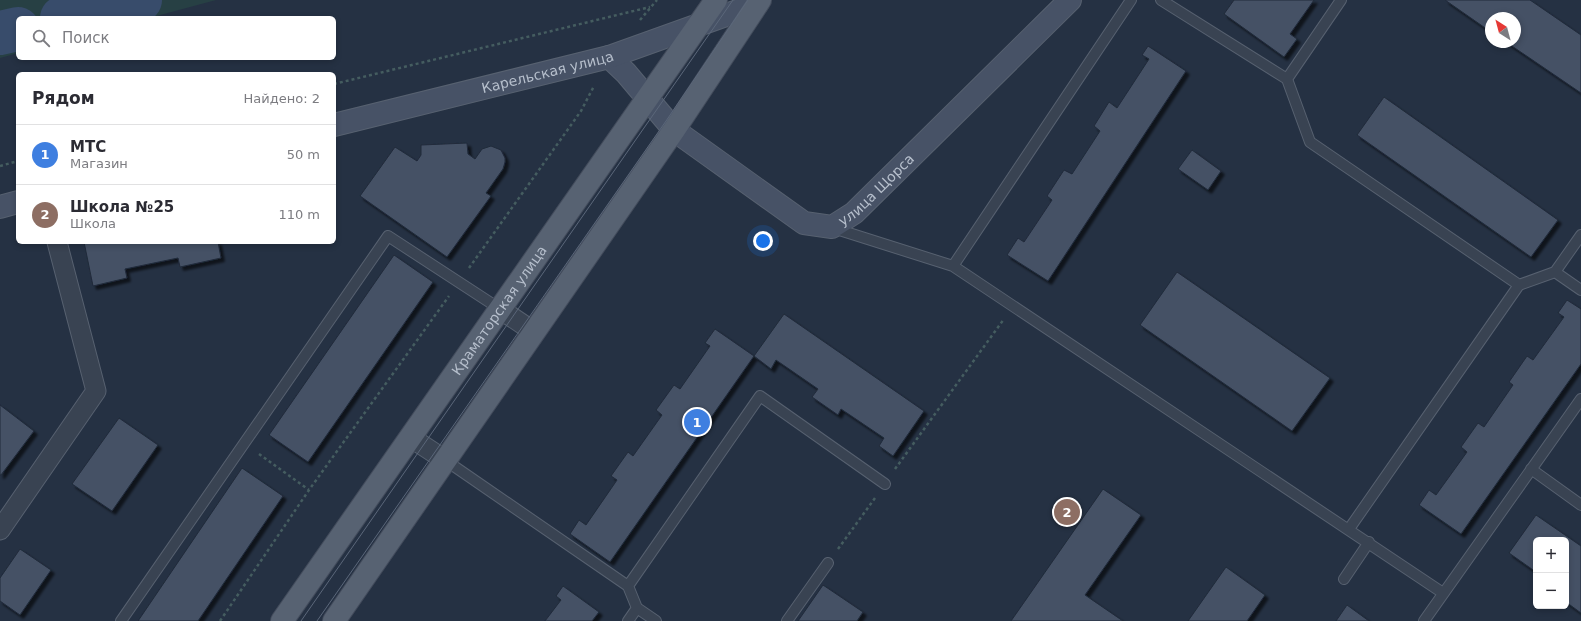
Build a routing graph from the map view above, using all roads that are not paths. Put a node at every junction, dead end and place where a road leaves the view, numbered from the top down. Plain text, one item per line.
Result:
1 (716, 0) edge
2 (1070, 0) edge
3 (1131, 0) edge
4 (1161, 0) edge
5 (1341, 0) edge
6 (758, 2) edge
7 (700, 24) junction
8 (609, 57) junction
9 (1287, 79) junction
10 (648, 98) junction
11 (336, 125) edge
12 (674, 130) junction
13 (16, 203) edge
14 (0, 207) edge
15 (832, 227) junction
16 (1581, 235) edge
17 (58, 244) edge
18 (953, 266) junction
19 (1555, 272) junction
20 (1519, 286) junction
21 (1581, 290) edge
22 (500, 309) junction
23 (534, 332) junction
24 (1581, 399) edge
25 (410, 437) junction
26 (445, 460) junction
27 (1531, 469) junction
28 (885, 484) road end
29 (1581, 504) edge
30 (1350, 529) junction
31 (0, 530) edge
32 (1369, 542) junction
33 (828, 563) road end
34 (1344, 579) dead end
35 (628, 586) junction
36 (1444, 592) junction
37 (637, 608) junction
38 (121, 621) edge
39 (282, 621) edge
40 (334, 621) edge
41 (628, 621) edge
42 (656, 621) edge
43 (787, 621) edge
44 (1424, 621) edge

1 - 7 main road, Краматорская улица
2 - 15 street, улица Щорса
3 - 18 lane
4 - 9 lane
5 - 9 lane
6 - 7 street, Карельская улица
6 - 12 main road
7 - 8 street, Карельская улица
7 - 10 main road, Краматорская улица
8 - 10 street, улица Щорса
8 - 11 street, Карельская улица
9 - 20 lane
10 - 12 street, улица Щорса
10 - 22 main road, Краматорская улица
12 - 15 street, улица Щорса
12 - 23 main road
13 - 14 street
15 - 18 lane
16 - 19 lane
17 - 31 street
18 - 30 lane
19 - 20 lane
19 - 21 lane
20 - 30 lane
22 - 23 street
22 - 25 main road, Краматорская улица
22 - 38 lane
23 - 26 main road
24 - 27 lane
25 - 26 street
25 - 39 main road, Краматорская улица
26 - 35 lane
26 - 40 main road
27 - 29 lane
27 - 36 lane
28 - 35 lane
30 - 32 lane
32 - 34 lane
32 - 36 lane
33 - 43 lane
35 - 37 lane
36 - 44 lane
37 - 41 lane
37 - 42 lane

